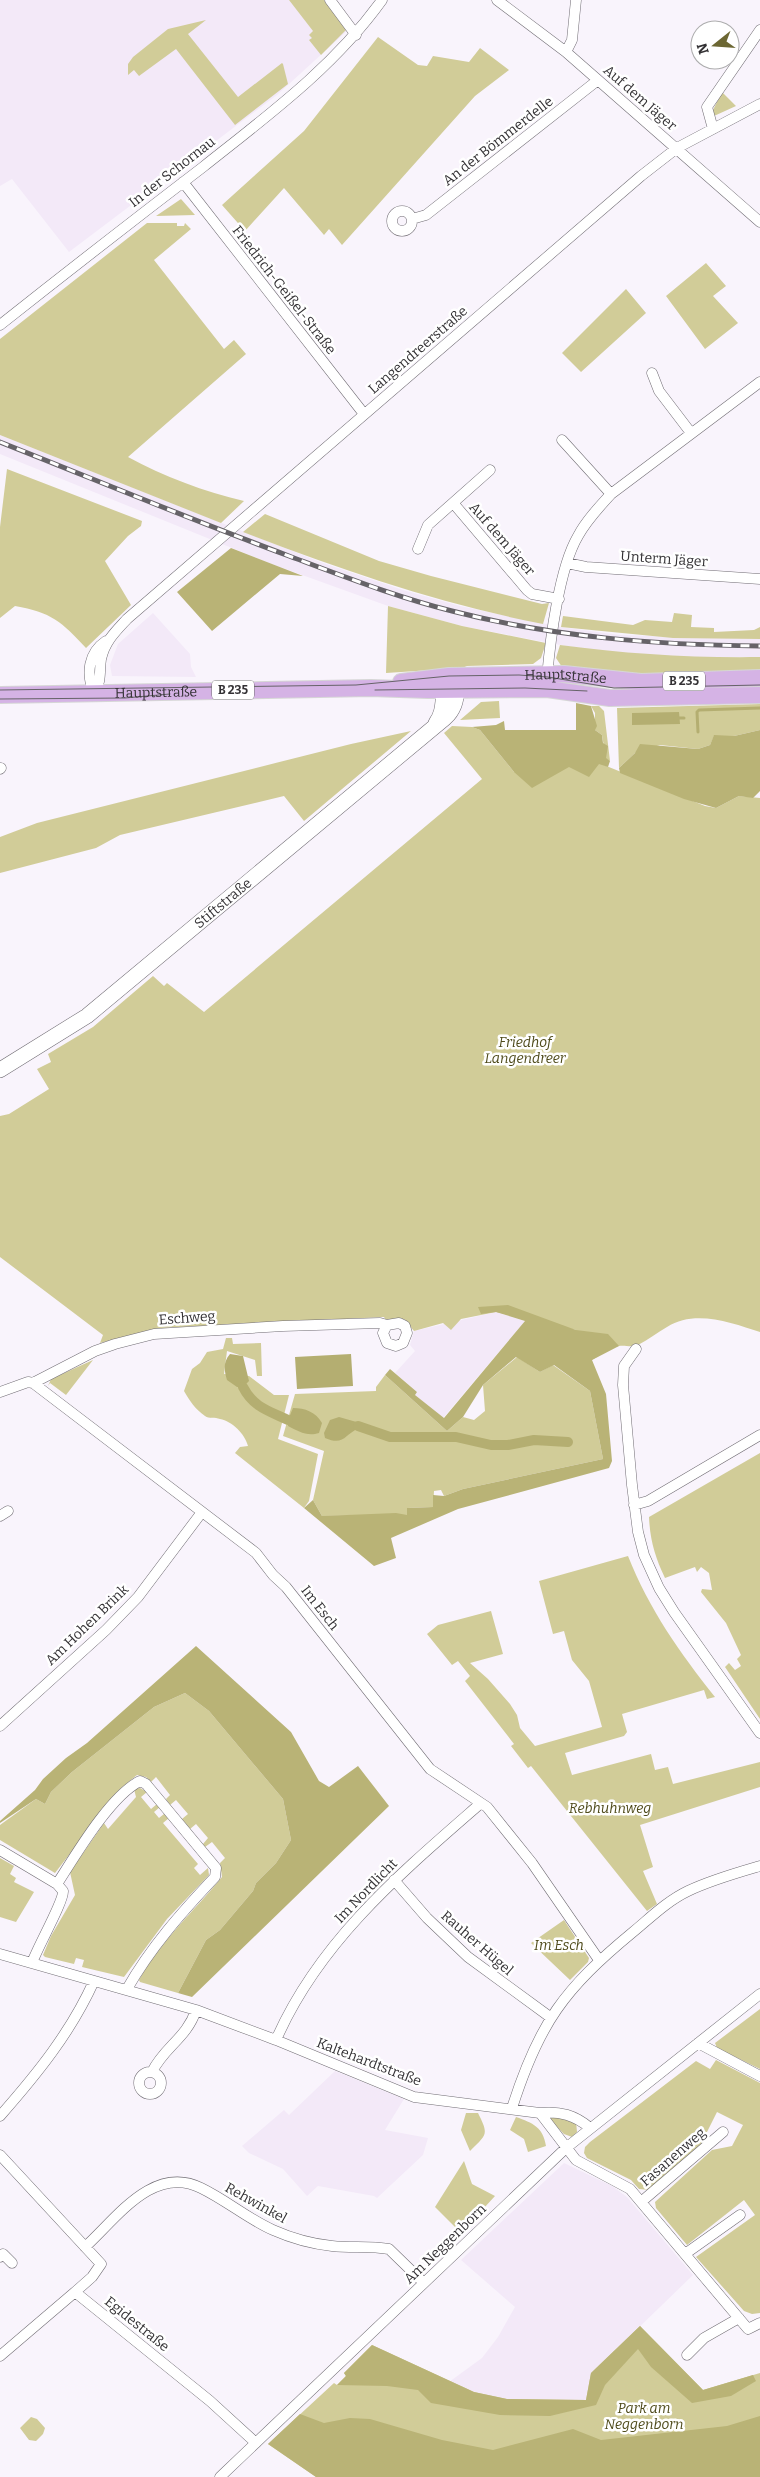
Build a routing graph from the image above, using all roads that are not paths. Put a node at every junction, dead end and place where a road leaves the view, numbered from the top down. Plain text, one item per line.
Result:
1 (330, 0) edge
2 (382, 0) edge
3 (497, 0) edge
4 (576, 0) edge
5 (760, 30) edge
6 (356, 35) junction
7 (566, 52) junction
8 (598, 80) junction
9 (760, 104) edge
10 (713, 129) junction
11 (677, 148) junction
12 (183, 182) junction
13 (412, 220) dead end
14 (760, 222) edge
15 (0, 325) edge
16 (652, 373) dead end
17 (760, 382) edge
18 (364, 414) junction
19 (691, 433) junction
20 (562, 440) dead end
21 (490, 470) dead end
22 (611, 494) junction
23 (454, 504) junction
24 (418, 549) dead end
25 (567, 563) junction
26 (760, 579) edge
27 (559, 599) junction
28 (760, 678) edge
29 (547, 682) junction
30 (450, 685) junction
31 (94, 693) junction
32 (0, 694) edge
33 (760, 695) edge
34 (0, 1070) edge
35 (387, 1325) junction
36 (636, 1349) dead end
37 (33, 1383) junction
38 (0, 1392) edge
39 (760, 1435) edge
40 (634, 1505) junction
41 (202, 1512) junction
42 (0, 1708) edge
43 (9, 1716) junction
44 (0, 1726) edge
45 (760, 1733) edge
46 (481, 1802) junction
47 (0, 1850) edge
48 (760, 1866) edge
49 (394, 1880) junction
50 (57, 1884) junction
51 (0, 1954) edge
52 (600, 1960) junction
53 (32, 1963) junction
54 (94, 1981) junction
55 (127, 1989) junction
56 (760, 1994) edge
57 (196, 2010) junction
58 (550, 2017) junction
59 (276, 2040) junction
60 (698, 2043) junction
61 (152, 2072) dead end
62 (760, 2076) edge
63 (512, 2108) junction
64 (540, 2113) junction
65 (0, 2116) edge
66 (590, 2128) junction
67 (723, 2132) dead end
68 (566, 2148) junction
69 (0, 2155) edge
70 (641, 2202) junction
71 (740, 2215) dead end
72 (85, 2247) junction
73 (685, 2254) junction
74 (0, 2256) edge
75 (12, 2263) dead end
76 (424, 2283) junction
77 (75, 2292) junction
78 (739, 2318) junction
79 (760, 2323) edge
80 (687, 2355) dead end
81 (0, 2356) edge
82 (256, 2443) junction
83 (220, 2477) edge

1 - 6 street
2 - 6 street, In der Schornau
3 - 7 street, Auf dem Jäger
4 - 7 street
5 - 10 street
6 - 12 street, In der Schornau
7 - 8 street, Auf dem Jäger
8 - 11 street, Auf dem Jäger
8 - 13 street, An der Bömmerdelle
9 - 10 street, Langendreerstraße
10 - 11 street, Langendreerstraße
11 - 14 street, Auf dem Jäger
11 - 18 street, Langendreerstraße
12 - 15 street, In der Schornau
12 - 18 street, Friedrich-Geißel-Straße
16 - 19 street
17 - 19 street
18 - 31 street, Langendreerstraße
19 - 22 street
20 - 22 street
21 - 23 street, Auf dem Jäger
22 - 25 street
23 - 24 street, Auf dem Jäger
23 - 27 street, Auf dem Jäger
25 - 26 street, Unterm Jäger
25 - 27 street
27 - 29 street
28 - 29 main road, Hauptstraße / B 235
29 - 30 main road, Hauptstraße / B 235
29 - 33 main road, Hauptstraße / B 235
30 - 31 main road, Hauptstraße / B 235
30 - 34 street, Stiftstraße
31 - 32 main road, Hauptstraße / B 235
35 - 35 street, Eschweg
35 - 37 street, Eschweg
36 - 40 street
37 - 38 street, Eschweg
37 - 41 street, Im Esch
39 - 40 street
40 - 45 street
41 - 43 street, Am Hohen Brink
41 - 46 street, Im Esch
42 - 43 street
43 - 44 street, Am Hohen Brink
46 - 49 street, Im Nordlicht
46 - 52 street, Im Esch
47 - 50 street
48 - 52 street
49 - 58 street, Rauher Hügel
49 - 59 street, Im Nordlicht
50 - 53 street
50 - 55 street
51 - 53 street, Kaltehardtstraße
52 - 58 street
53 - 54 street, Kaltehardtstraße
54 - 55 street, Kaltehardtstraße
54 - 65 street
55 - 57 street, Kaltehardtstraße
56 - 60 street, Am Neggenborn
57 - 59 street, Kaltehardtstraße
57 - 61 street
58 - 63 street
59 - 63 street, Kaltehardtstraße
60 - 62 street
60 - 66 street, Am Neggenborn
63 - 64 street, Kaltehardtstraße
64 - 66 street, Kaltehardtstraße
64 - 68 street
66 - 68 street, Am Neggenborn
67 - 70 street, Fasanenweg
68 - 70 street
68 - 76 street, Am Neggenborn
69 - 72 street
70 - 73 street
71 - 73 street
72 - 76 street, Rehwinkel
72 - 77 street
73 - 78 street
74 - 75 street
76 - 82 street, Am Neggenborn
77 - 81 street
77 - 82 street, Egidestraße
78 - 79 street
78 - 80 street
82 - 83 street, Am Neggenborn

